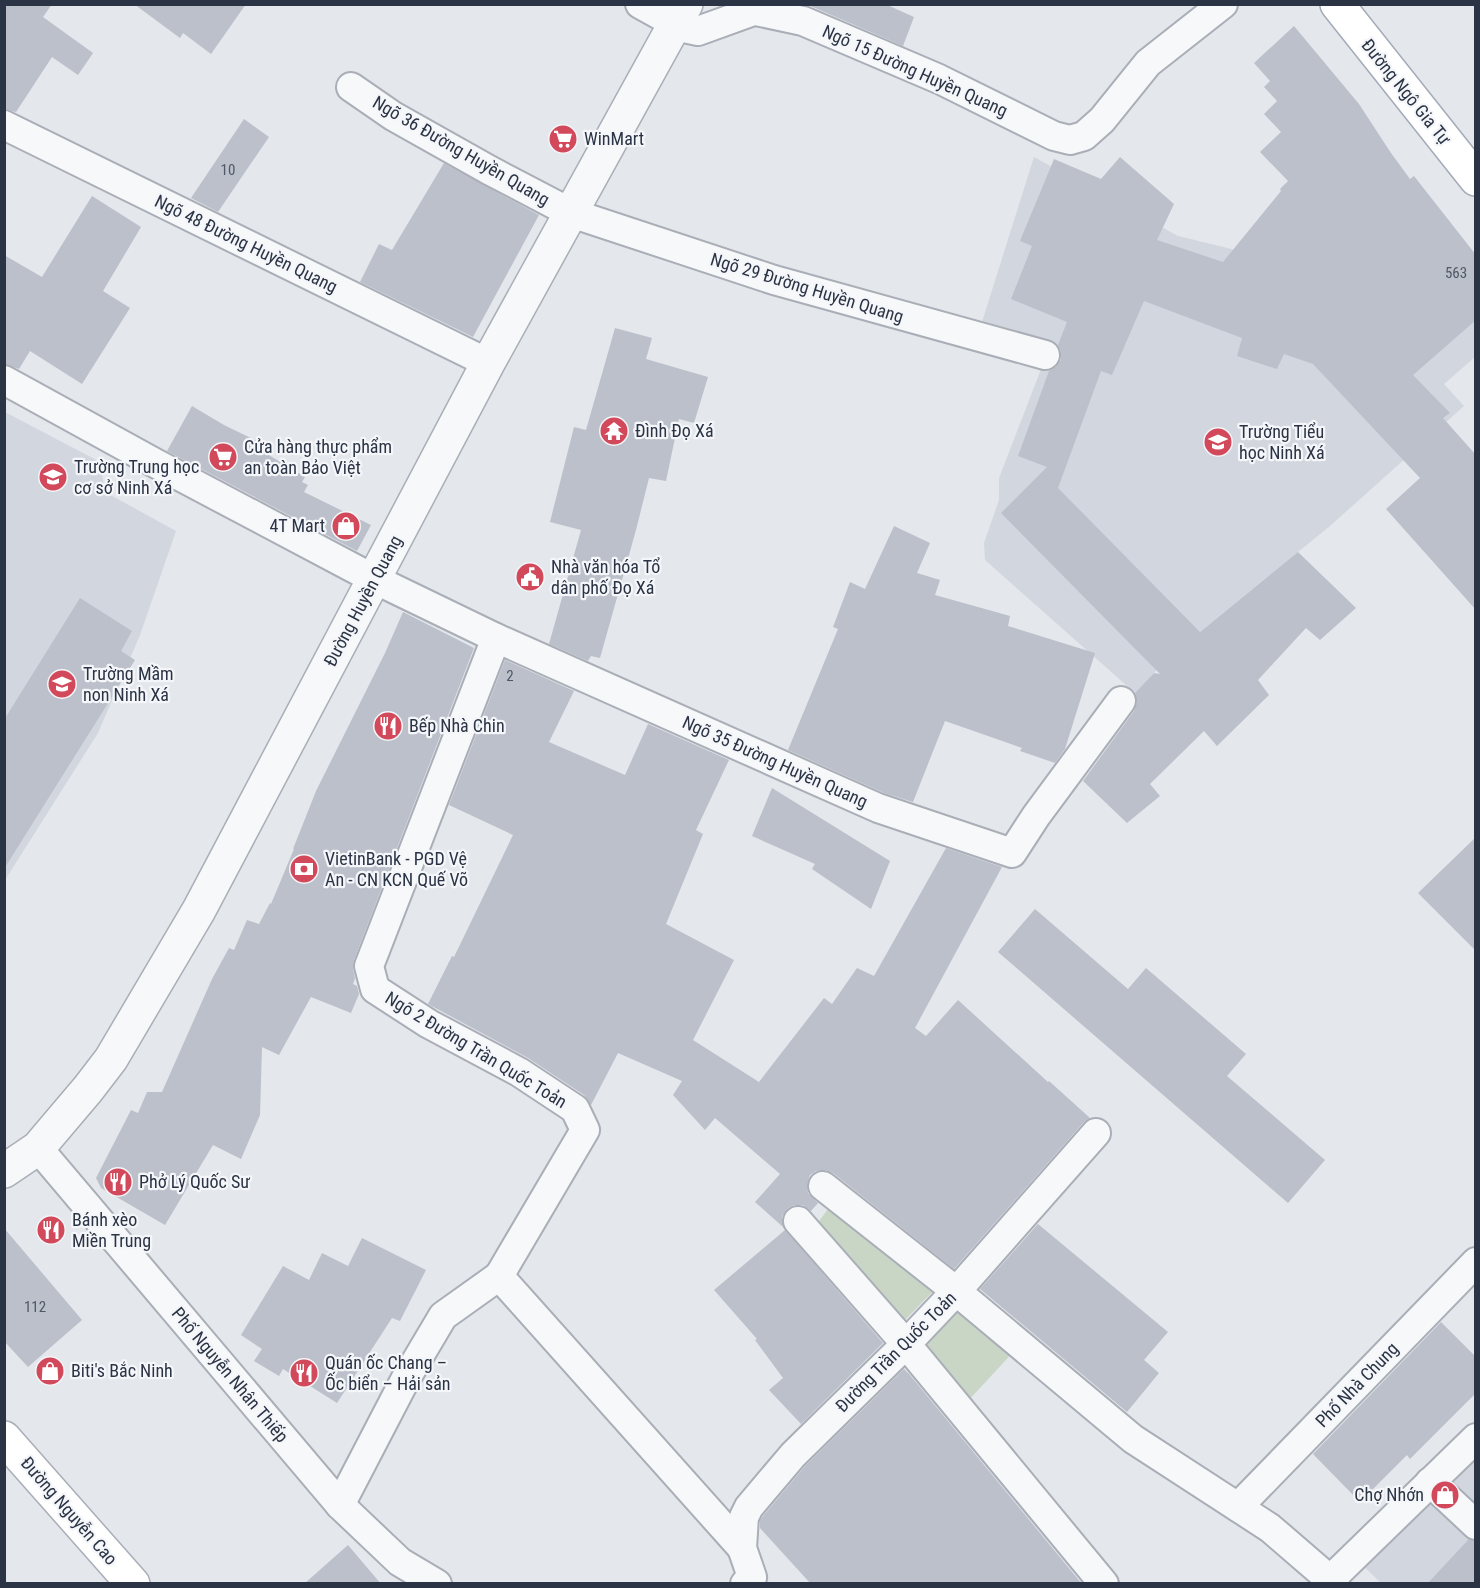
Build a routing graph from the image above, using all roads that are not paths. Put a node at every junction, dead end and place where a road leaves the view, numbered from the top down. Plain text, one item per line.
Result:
1 (640, 4) edge
2 (1223, 4) edge
3 (1344, 6) edge
4 (765, 8) edge
5 (681, 14) edge
6 (351, 87) dead end
7 (4, 125) edge
8 (1476, 179) edge
9 (572, 213) junction
10 (1045, 355) dead end
11 (488, 363) junction
12 (4, 380) edge
13 (374, 579) junction
14 (496, 638) junction
15 (1121, 701) dead end
16 (1096, 1133) dead end
17 (38, 1148) junction
18 (4, 1171) edge
19 (823, 1186) dead end
20 (798, 1221) dead end
21 (1476, 1262) edge
22 (499, 1276) junction
23 (956, 1291) junction
24 (906, 1344) junction
25 (4, 1438) edge
26 (1476, 1438) edge
27 (1430, 1482) junction
28 (340, 1505) junction
29 (1238, 1507) junction
30 (1476, 1525) edge
31 (742, 1548) junction
32 (751, 1581) edge
33 (1333, 1581) edge
34 (133, 1584) edge
35 (437, 1584) edge
36 (1104, 1584) edge

1 - 5 street
2 - 4 street, Ngõ 15 Đường Huyền Quang
3 - 8 main road, Đường Ngô Gia Tự
4 - 5 street
5 - 9 street, Đường Huyền Quang
6 - 9 street, Ngõ 36 Đường Huyền Quang
7 - 11 street, Ngõ 48 Đường Huyền Quang
9 - 10 street, Ngõ 29 Đường Huyền Quang
9 - 11 street, Đường Huyền Quang
11 - 13 street, Đường Huyền Quang
12 - 13 street, Ngõ 35 Đường Huyền Quang
13 - 14 street, Ngõ 35 Đường Huyền Quang
13 - 17 street, Đường Huyền Quang
14 - 15 street, Ngõ 35 Đường Huyền Quang
14 - 22 street, Ngõ 2 Đường Trần Quốc Toản
16 - 23 street, Đường Trần Quốc Toản
17 - 18 street, Đường Huyền Quang
17 - 28 street, Phố Nguyễn Nhân Thiếp
19 - 23 street
20 - 24 street
21 - 29 street, Phố Nhà Chung
22 - 28 street
22 - 31 street
23 - 24 street, Đường Trần Quốc Toản
23 - 29 street
24 - 31 street, Đường Trần Quốc Toản
24 - 36 street
25 - 34 main road, Đường Nguyễn Cao
26 - 27 street
27 - 30 street
27 - 33 street
28 - 35 street, Phố Nguyễn Nhân Thiếp
29 - 33 street
31 - 32 street, Đường Trần Quốc Toản

